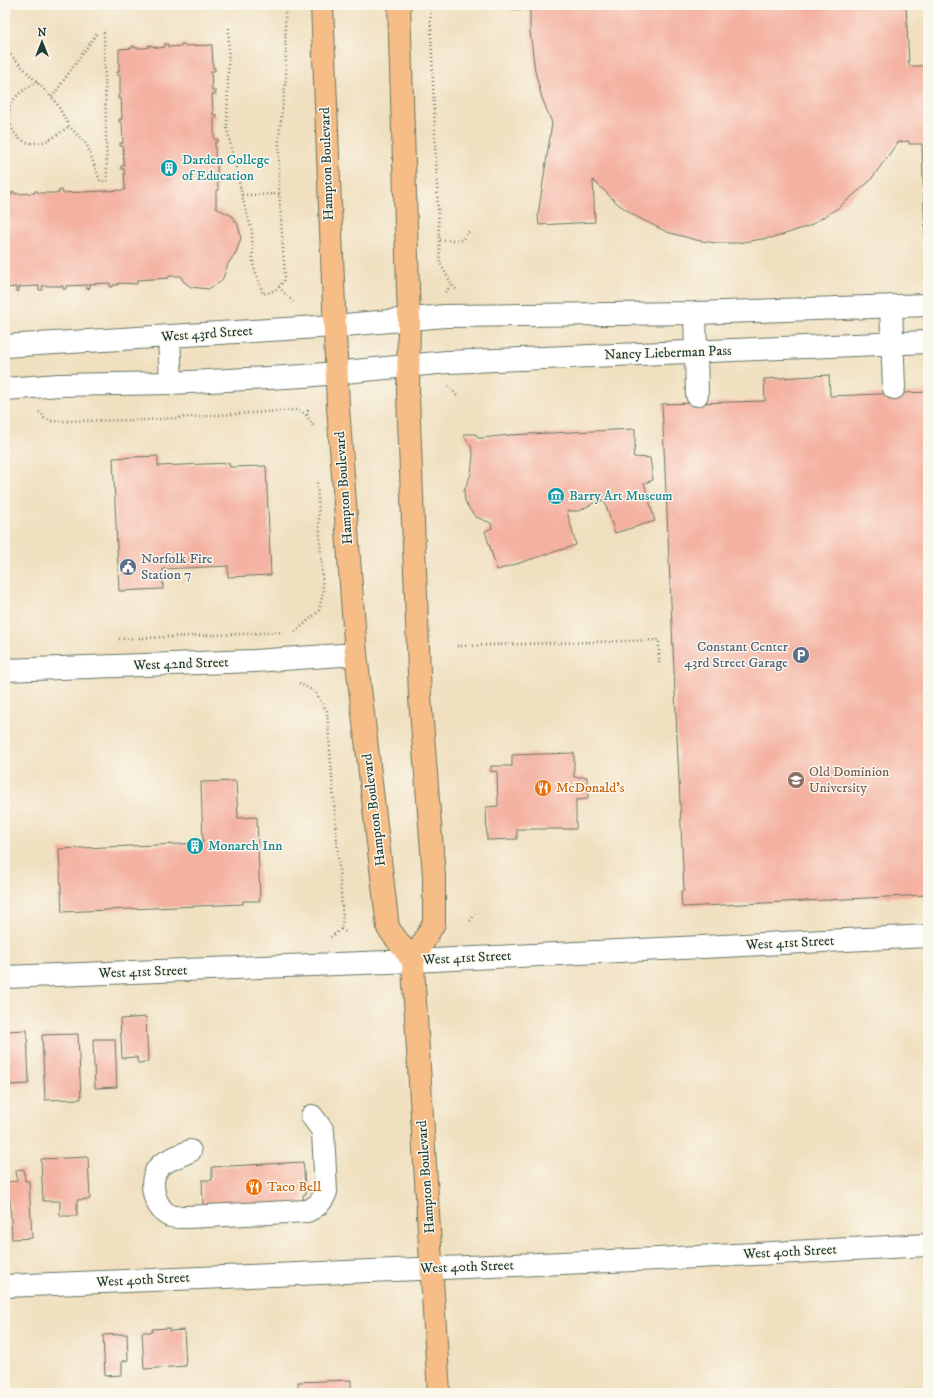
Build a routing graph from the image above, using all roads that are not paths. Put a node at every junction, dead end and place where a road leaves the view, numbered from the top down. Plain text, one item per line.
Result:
1 (322, 5) edge
2 (399, 5) edge
3 (928, 305) edge
4 (891, 306) junction
5 (695, 313) junction
6 (409, 319) junction
7 (334, 326) junction
8 (169, 336) junction
9 (928, 342) edge
10 (892, 343) junction
11 (5, 346) edge
12 (696, 352) junction
13 (409, 366) junction
14 (336, 372) junction
15 (171, 383) junction
16 (894, 388) dead end
17 (5, 389) edge
18 (697, 394) dead end
19 (356, 654) junction
20 (5, 670) edge
21 (928, 936) edge
22 (413, 961) junction
23 (5, 977) edge
24 (312, 1116) dead end
25 (190, 1151) dead end
26 (928, 1245) edge
27 (432, 1268) junction
28 (5, 1286) edge
29 (439, 1393) edge

1 - 7 main road, Hampton Boulevard
2 - 6 main road
3 - 4 street
4 - 5 street
4 - 10 street
5 - 6 street
5 - 12 street
6 - 7 street, West 43rd Street
6 - 13 main road
7 - 8 street, West 43rd Street
7 - 14 main road, Hampton Boulevard
8 - 11 street, West 43rd Street
8 - 15 street
9 - 10 street, Nancy Lieberman Pass
10 - 12 street, Nancy Lieberman Pass
10 - 16 street
12 - 13 street, Nancy Lieberman Pass
12 - 18 street
13 - 14 street
13 - 22 main road
14 - 15 street
14 - 19 main road, Hampton Boulevard
15 - 17 street
19 - 20 street, West 42nd Street
19 - 22 main road, Hampton Boulevard
21 - 22 street, West 41st Street
22 - 23 street, West 41st Street
22 - 27 main road, Hampton Boulevard
24 - 25 street
26 - 27 street, West 40th Street
27 - 28 street, West 40th Street
27 - 29 main road, Hampton Boulevard

